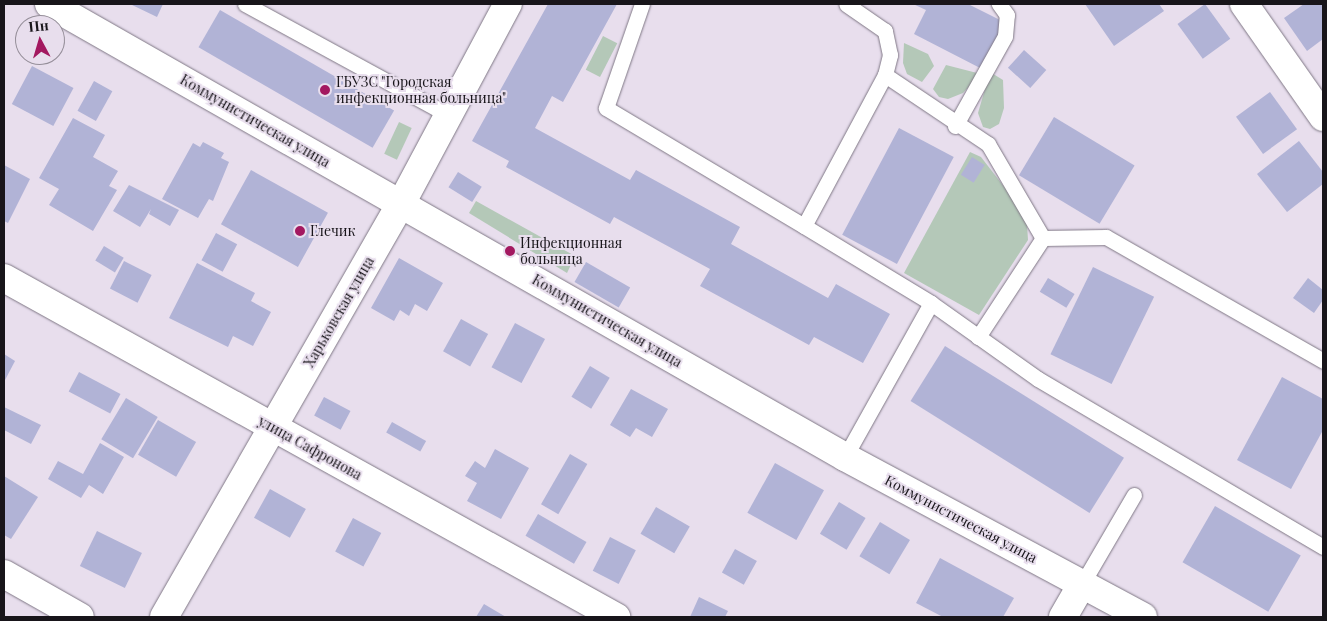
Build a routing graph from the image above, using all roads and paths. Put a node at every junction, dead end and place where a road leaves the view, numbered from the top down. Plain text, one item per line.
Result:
1 (49, 4) edge
2 (245, 4) edge
3 (508, 4) edge
4 (642, 4) edge
5 (846, 4) edge
6 (999, 4) edge
7 (1244, 4) edge
8 (884, 76) junction
9 (450, 116) junction
10 (1323, 117) edge
11 (955, 126) junction
12 (401, 204) junction
13 (804, 226) junction
14 (1042, 238) junction
15 (4, 278) edge
16 (930, 303) junction
17 (978, 337) junction
18 (1323, 361) edge
19 (272, 427) junction
20 (845, 457) junction
21 (1134, 495) dead end
22 (1323, 547) edge
23 (4, 574) edge
24 (1082, 584) junction
25 (80, 617) edge
26 (164, 617) edge
27 (616, 617) edge
28 (1063, 617) edge
29 (1143, 617) edge

1 - 12 street, Коммунистическая улица
2 - 9 lane
3 - 9 street, Харьковская улица
4 - 13 lane
5 - 8 lane
6 - 11 lane
7 - 10 street
8 - 11 lane
8 - 13 lane
9 - 12 street, Харьковская улица
11 - 14 lane
12 - 19 street, Харьковская улица
12 - 20 street, Коммунистическая улица
13 - 16 lane
14 - 17 lane
14 - 18 lane
15 - 19 street, улица Сафронова
16 - 17 lane
16 - 20 lane
17 - 22 lane
19 - 26 street, Харьковская улица
19 - 27 street, улица Сафронова
20 - 24 street, Коммунистическая улица
21 - 24 lane
23 - 25 street
24 - 28 street
24 - 29 street, Коммунистическая улица

